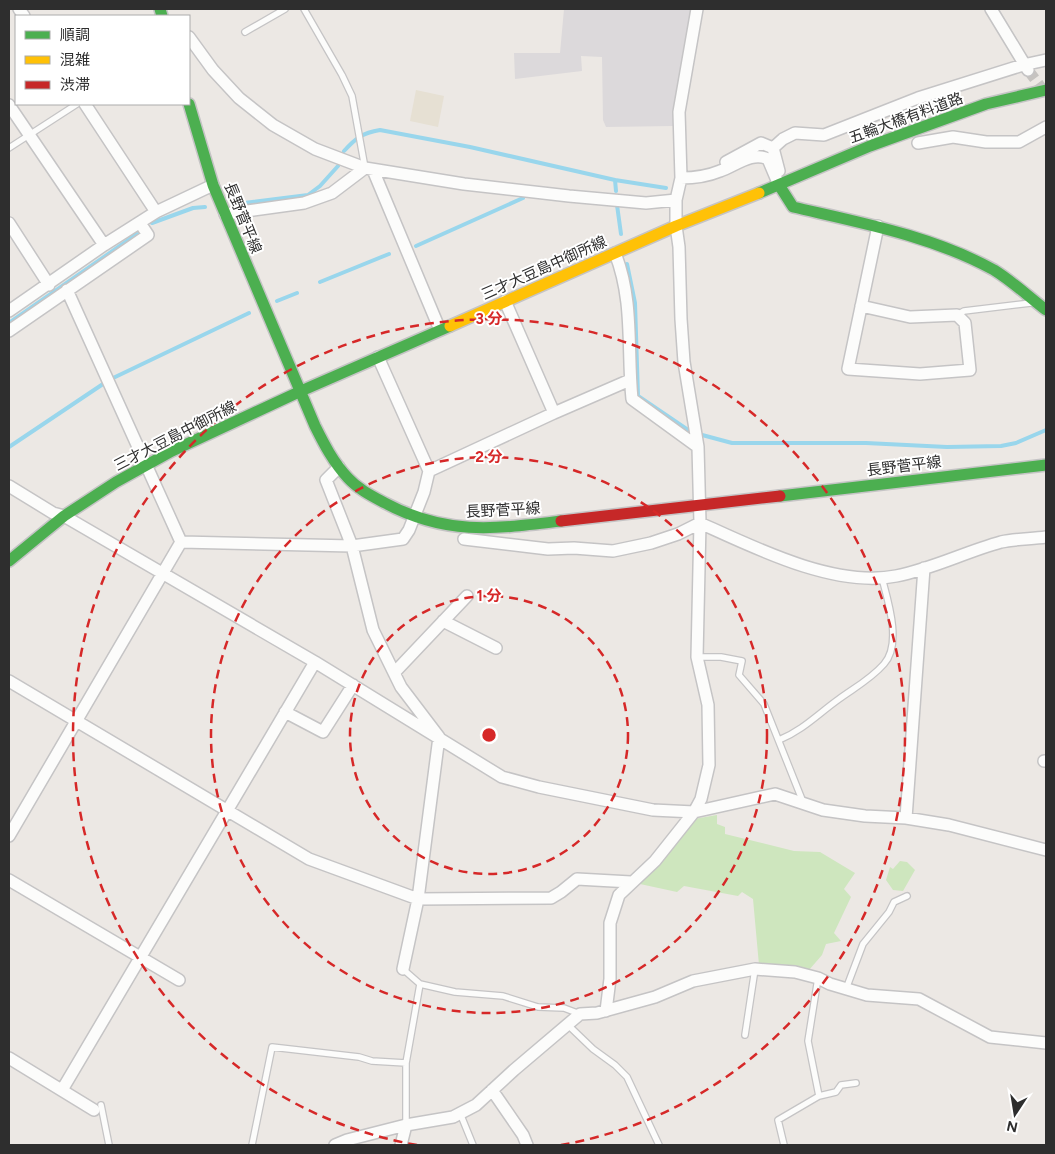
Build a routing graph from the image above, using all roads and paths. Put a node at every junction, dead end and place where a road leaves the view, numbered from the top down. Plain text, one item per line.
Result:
1 (285, 9) edge
2 (304, 9) edge
3 (697, 9) edge
4 (996, 11) edge
5 (245, 32) dead end
6 (190, 38) edge
7 (1046, 60) edge
8 (1026, 68) junction
9 (1046, 90) edge
10 (9, 105) edge
11 (75, 105) edge
12 (85, 105) edge
13 (189, 105) edge
14 (1046, 127) edge
15 (29, 135) junction
16 (918, 143) dead end
17 (9, 148) edge
18 (773, 148) junction
19 (369, 169) junction
20 (710, 174) junction
21 (681, 178) junction
22 (214, 185) junction
23 (779, 185) junction
24 (676, 200) junction
25 (156, 212) junction
26 (225, 214) junction
27 (9, 223) edge
28 (140, 223) junction
29 (676, 226) junction
30 (878, 226) junction
31 (104, 245) junction
32 (615, 253) junction
33 (49, 284) junction
34 (67, 290) junction
35 (505, 301) junction
36 (1042, 305) edge
37 (861, 306) junction
38 (9, 312) edge
39 (957, 315) junction
40 (9, 330) edge
41 (440, 330) junction
42 (378, 357) junction
43 (630, 380) junction
44 (301, 391) junction
45 (554, 413) junction
46 (697, 444) junction
47 (1046, 465) edge
48 (146, 466) junction
49 (339, 467) junction
50 (429, 471) junction
51 (9, 486) edge
52 (699, 506) junction
53 (64, 516) junction
54 (413, 516) junction
55 (700, 524) junction
56 (1046, 537) edge
57 (464, 539) dead end
58 (181, 542) junction
59 (352, 546) junction
60 (9, 560) edge
61 (924, 568) junction
62 (163, 574) junction
63 (882, 578) junction
64 (467, 596) dead end
65 (443, 621) junction
66 (496, 648) dead end
67 (697, 657) junction
68 (315, 662) junction
69 (394, 673) junction
70 (9, 681) edge
71 (353, 686) junction
72 (285, 712) junction
73 (76, 720) junction
74 (439, 738) junction
75 (779, 740) junction
76 (804, 804) junction
77 (226, 810) junction
78 (694, 812) junction
79 (906, 818) junction
80 (9, 836) edge
81 (1046, 850) edge
82 (9, 880) edge
83 (631, 882) junction
84 (907, 896) dead end
85 (418, 899) junction
86 (141, 958) junction
87 (755, 969) junction
88 (403, 970) joint
89 (818, 978) junction
90 (179, 980) dead end
91 (420, 984) junction
92 (846, 989) junction
93 (606, 1011) junction
94 (580, 1014) junction
95 (568, 1025) junction
96 (745, 1035) dead end
97 (1046, 1044) edge
98 (9, 1058) edge
99 (406, 1063) junction
100 (856, 1084) dead end
101 (62, 1090) junction
102 (492, 1090) junction
103 (819, 1096) junction
104 (97, 1107) joint
105 (460, 1113) junction
106 (406, 1125) junction
107 (109, 1145) edge
108 (252, 1145) edge
109 (335, 1145) edge
110 (401, 1145) edge
111 (473, 1145) edge
112 (527, 1145) edge
113 (659, 1145) edge
114 (784, 1145) edge

1 - 5 lane
2 - 19 lane
3 - 21 street
4 - 8 street
6 - 19 street
7 - 8 street
8 - 18 street
9 - 23 main road, 五輪大橋有料道路
10 - 15 street
11 - 15 lane
12 - 25 street
13 - 22 main road, 長野菅平線
14 - 16 street
15 - 17 lane
15 - 31 street
18 - 20 street
18 - 23 street
19 - 24 street
19 - 26 street
19 - 41 street
20 - 21 street
20 - 23 street
21 - 24 street
22 - 25 street
22 - 26 main road, 長野菅平線
23 - 29 main road, 三才大豆島中御所線
23 - 30 main road
24 - 29 street
25 - 28 street
26 - 44 main road, 長野菅平線
27 - 33 street
28 - 31 street
28 - 34 street
29 - 32 main road, 三才大豆島中御所線
29 - 46 street
30 - 36 main road
30 - 37 street
31 - 33 street
32 - 35 main road, 三才大豆島中御所線
32 - 43 street
33 - 38 street
34 - 40 street
34 - 48 street
35 - 41 main road, 三才大豆島中御所線
35 - 45 street
36 - 39 lane
37 - 39 street
37 - 39 street
41 - 42 main road, 三才大豆島中御所線
42 - 44 main road, 三才大豆島中御所線
42 - 50 street
43 - 45 street
43 - 46 street
44 - 48 main road, 三才大豆島中御所線
44 - 49 main road, 長野菅平線
45 - 50 street
46 - 52 street
47 - 52 main road, 長野菅平線
48 - 53 main road, 三才大豆島中御所線
48 - 58 street
49 - 54 main road, 長野菅平線
49 - 59 street
50 - 54 street
51 - 53 street
52 - 54 main road, 長野菅平線
52 - 55 street
53 - 60 main road, 三才大豆島中御所線
53 - 62 street
54 - 59 street
55 - 57 street
55 - 63 street
55 - 67 street
56 - 61 street
58 - 59 street
58 - 62 street
59 - 69 street
61 - 63 street
61 - 79 street
62 - 68 street
62 - 73 street
63 - 75 lane
64 - 65 street
65 - 66 street
65 - 69 street
67 - 75 lane
67 - 78 street
68 - 71 street
68 - 72 street
69 - 74 street
70 - 73 street
71 - 72 street
71 - 74 street
72 - 77 street
73 - 77 street
73 - 80 street
74 - 78 street
74 - 85 street
75 - 76 lane
76 - 78 street
76 - 79 street
77 - 85 street
77 - 86 street
78 - 83 street
79 - 81 street
82 - 86 street
83 - 85 street
83 - 93 street
84 - 92 lane
85 - 88 street
86 - 90 street
86 - 101 street
87 - 89 street
87 - 93 street
87 - 96 lane
88 - 91 lane
89 - 92 street
89 - 103 lane
91 - 94 lane
91 - 99 lane
92 - 97 street
93 - 94 street
94 - 95 street
95 - 102 street
95 - 113 lane
98 - 101 street
99 - 106 lane
99 - 108 lane
100 - 103 lane
101 - 104 street
102 - 105 street
102 - 112 street
103 - 114 lane
104 - 107 lane
105 - 106 street
105 - 111 lane
106 - 109 street
106 - 110 street

